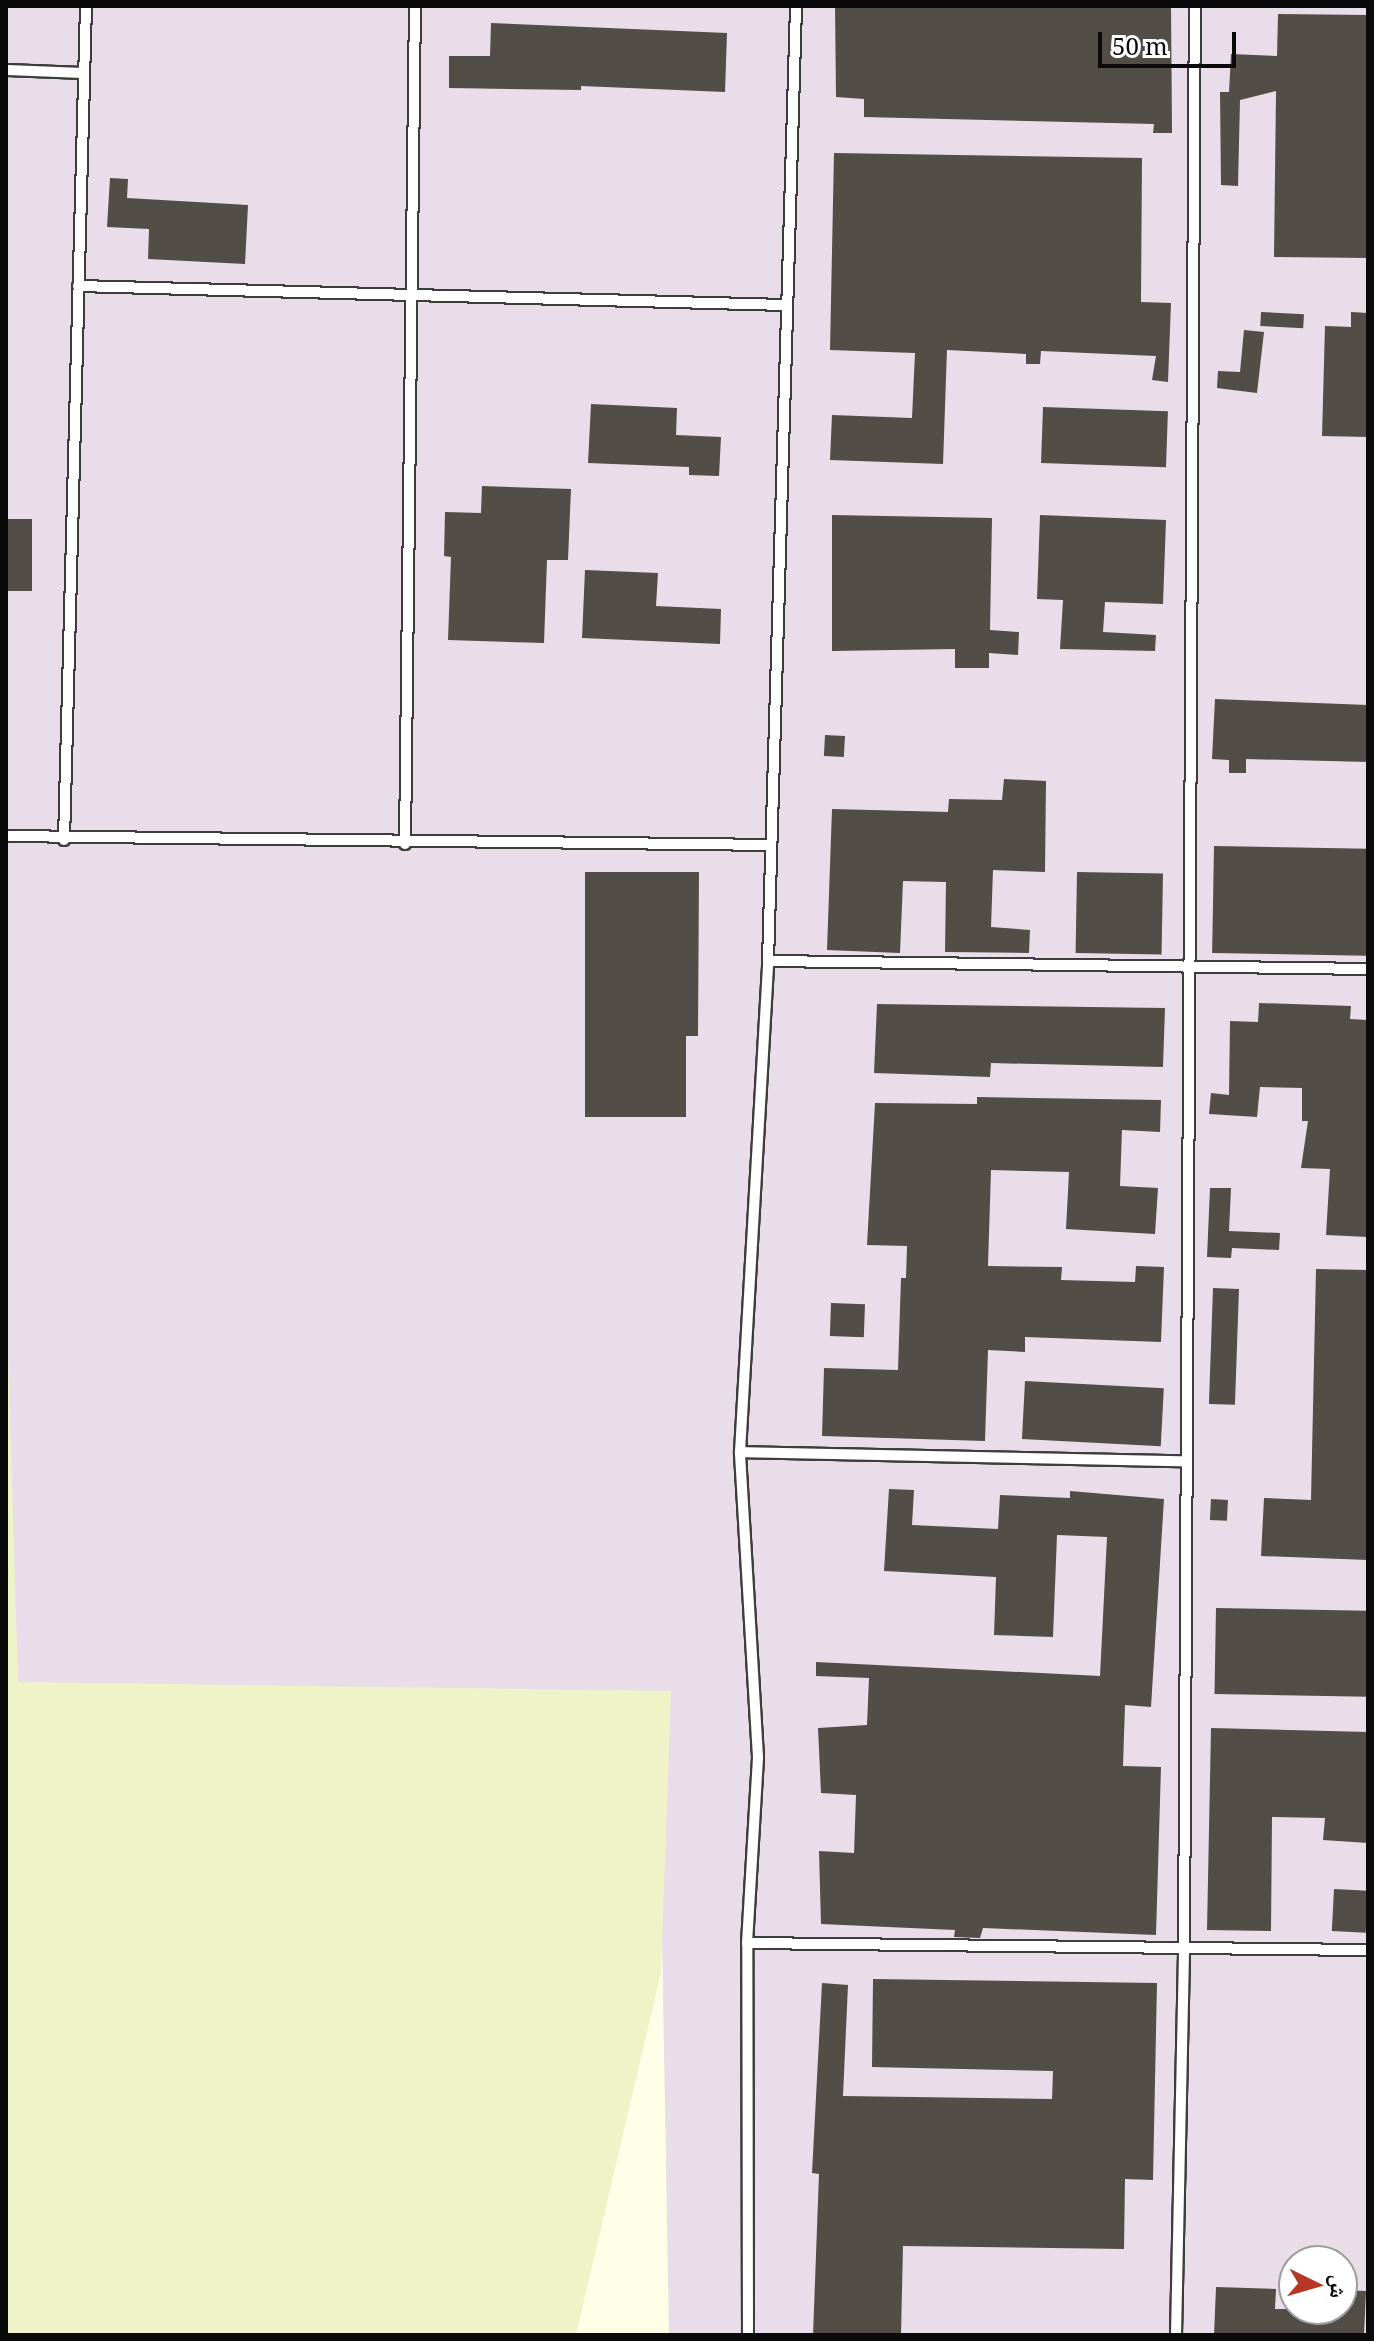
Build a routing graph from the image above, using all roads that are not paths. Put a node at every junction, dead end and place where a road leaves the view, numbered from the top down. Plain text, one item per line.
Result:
1 (86, 6) edge
2 (415, 6) edge
3 (796, 6) edge
4 (1195, 6) edge
5 (6, 70) edge
6 (84, 73) junction
7 (78, 286) junction
8 (411, 295) junction
9 (787, 305) junction
10 (6, 836) edge
11 (64, 840) junction
12 (405, 844) junction
13 (771, 845) junction
14 (768, 961) junction
15 (1190, 966) junction
16 (1368, 969) edge
17 (740, 1452) junction
18 (1187, 1461) junction
19 (747, 1943) junction
20 (1184, 1948) junction
21 (1368, 1950) edge
22 (748, 2335) edge
23 (1176, 2335) edge

1 - 6 lane
2 - 8 lane
3 - 9 lane
4 - 15 lane
5 - 6 lane
6 - 7 lane
7 - 8 lane
7 - 11 lane
8 - 9 lane
8 - 12 lane
9 - 13 lane
10 - 11 lane
11 - 12 lane
12 - 13 lane
13 - 14 lane
14 - 15 lane
14 - 17 lane
15 - 16 lane
15 - 18 lane
17 - 18 lane
17 - 19 lane
18 - 20 lane
19 - 20 lane
19 - 22 lane
20 - 21 lane
20 - 23 lane

